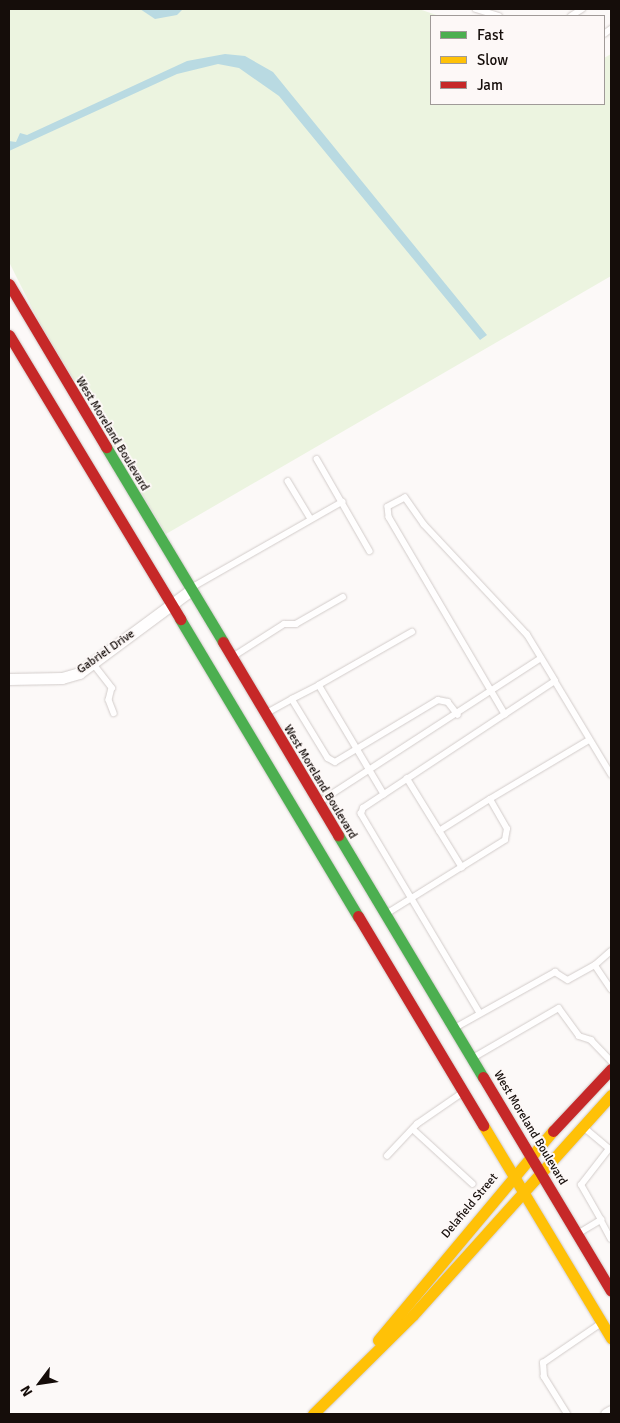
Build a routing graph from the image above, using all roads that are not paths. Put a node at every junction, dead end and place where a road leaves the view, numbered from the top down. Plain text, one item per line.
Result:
1 (476, 9) edge
2 (497, 15) edge
3 (10, 291) edge
4 (9, 335) edge
5 (76, 401) junction
6 (55, 414) junction
7 (317, 459) dead end
8 (288, 481) dead end
9 (342, 502) junction
10 (311, 519) junction
11 (370, 551) dead end
12 (190, 591) junction
13 (343, 598) dead end
14 (169, 603) junction
15 (412, 632) dead end
16 (230, 658) junction
17 (541, 658) junction
18 (92, 662) junction
19 (9, 679) edge
20 (555, 681) junction
21 (318, 685) junction
22 (493, 693) junction
23 (292, 699) junction
24 (262, 710) junction
25 (114, 713) dead end
26 (505, 714) junction
27 (458, 716) junction
28 (239, 720) junction
29 (589, 740) junction
30 (356, 750) junction
31 (369, 771) junction
32 (611, 774) edge
33 (407, 778) junction
34 (384, 794) junction
35 (490, 799) junction
36 (317, 804) junction
37 (297, 816) junction
38 (439, 831) junction
39 (462, 868) junction
40 (412, 900) junction
41 (385, 915) junction
42 (364, 927) junction
43 (611, 951) edge
44 (595, 965) junction
45 (611, 990) edge
46 (480, 1014) junction
47 (453, 1029) junction
48 (433, 1041) junction
49 (472, 1059) junction
50 (611, 1061) edge
51 (609, 1076) edge
52 (484, 1079) junction
53 (464, 1092) junction
54 (611, 1095) edge
55 (569, 1115) junction
56 (583, 1127) junction
57 (413, 1129) junction
58 (610, 1150) edge
59 (387, 1156) dead end
60 (530, 1156) junction
61 (542, 1175) junction
62 (514, 1176) junction
63 (473, 1184) dead end
64 (524, 1193) junction
65 (601, 1220) junction
66 (474, 1224) junction
67 (609, 1229) edge
68 (487, 1234) junction
69 (578, 1236) junction
70 (611, 1239) edge
71 (560, 1252) junction
72 (611, 1291) edge
73 (403, 1306) junction
74 (611, 1311) edge
75 (413, 1315) junction
76 (601, 1320) junction
77 (611, 1338) edge
78 (358, 1368) junction
79 (611, 1411) edge
80 (313, 1414) edge
81 (567, 1414) edge
82 (606, 1414) edge

1 - 2 lane
3 - 5 street, West Moreland Boulevard
4 - 6 street
5 - 6 street
5 - 12 street, West Moreland Boulevard
6 - 14 street
7 - 9 lane
8 - 10 lane
9 - 10 lane
9 - 11 lane
10 - 12 lane
12 - 14 street, Gabriel Drive
12 - 16 street, West Moreland Boulevard
13 - 16 lane
14 - 18 street, Gabriel Drive
14 - 28 street
15 - 21 lane
16 - 24 street, West Moreland Boulevard
17 - 20 lane
17 - 22 lane
17 - 22 lane
18 - 19 street, Gabriel Drive
18 - 25 lane
20 - 26 lane
20 - 29 lane
21 - 23 lane
21 - 30 lane
22 - 26 lane
22 - 27 lane
23 - 24 lane
23 - 30 lane
24 - 28 street
24 - 36 street, West Moreland Boulevard
26 - 33 lane
27 - 30 lane
27 - 31 lane
28 - 37 street
29 - 32 lane
29 - 35 lane
30 - 31 lane
31 - 34 lane
31 - 36 lane
33 - 34 lane
33 - 38 lane
34 - 40 lane
35 - 38 lane
35 - 39 lane
36 - 37 street
36 - 41 street, West Moreland Boulevard
37 - 42 street
38 - 39 lane
39 - 40 lane
40 - 41 lane
40 - 46 lane
41 - 42 street
41 - 47 street, West Moreland Boulevard
42 - 48 street
43 - 44 lane
44 - 45 lane
44 - 46 lane
46 - 47 lane
47 - 48 street
47 - 49 street, West Moreland Boulevard
48 - 53 street
49 - 50 lane
49 - 52 street, West Moreland Boulevard
51 - 55 street, Delafield Street
52 - 53 street
52 - 60 street, West Moreland Boulevard
53 - 57 lane
53 - 62 street
54 - 56 street, Delafield Street
55 - 56 street
55 - 60 street, Delafield Street
56 - 58 lane
56 - 61 street, Delafield Street
57 - 59 lane
57 - 63 lane
58 - 65 lane
60 - 61 street, West Moreland Boulevard
60 - 62 street, Delafield Street
61 - 64 street, Delafield Street
61 - 69 street, West Moreland Boulevard
62 - 64 street
62 - 66 street, Delafield Street
64 - 68 street, Delafield Street
64 - 71 street
65 - 67 lane
65 - 69 lane
66 - 68 street
66 - 73 street, Delafield Street
67 - 70 lane
68 - 75 street, Delafield Street
69 - 71 street
69 - 72 street, West Moreland Boulevard
71 - 76 street
73 - 75 street
73 - 78 street, Delafield Street
74 - 76 street
75 - 78 street, Delafield Street
76 - 77 street
76 - 81 lane
78 - 80 street, Delafield Street
79 - 82 street

